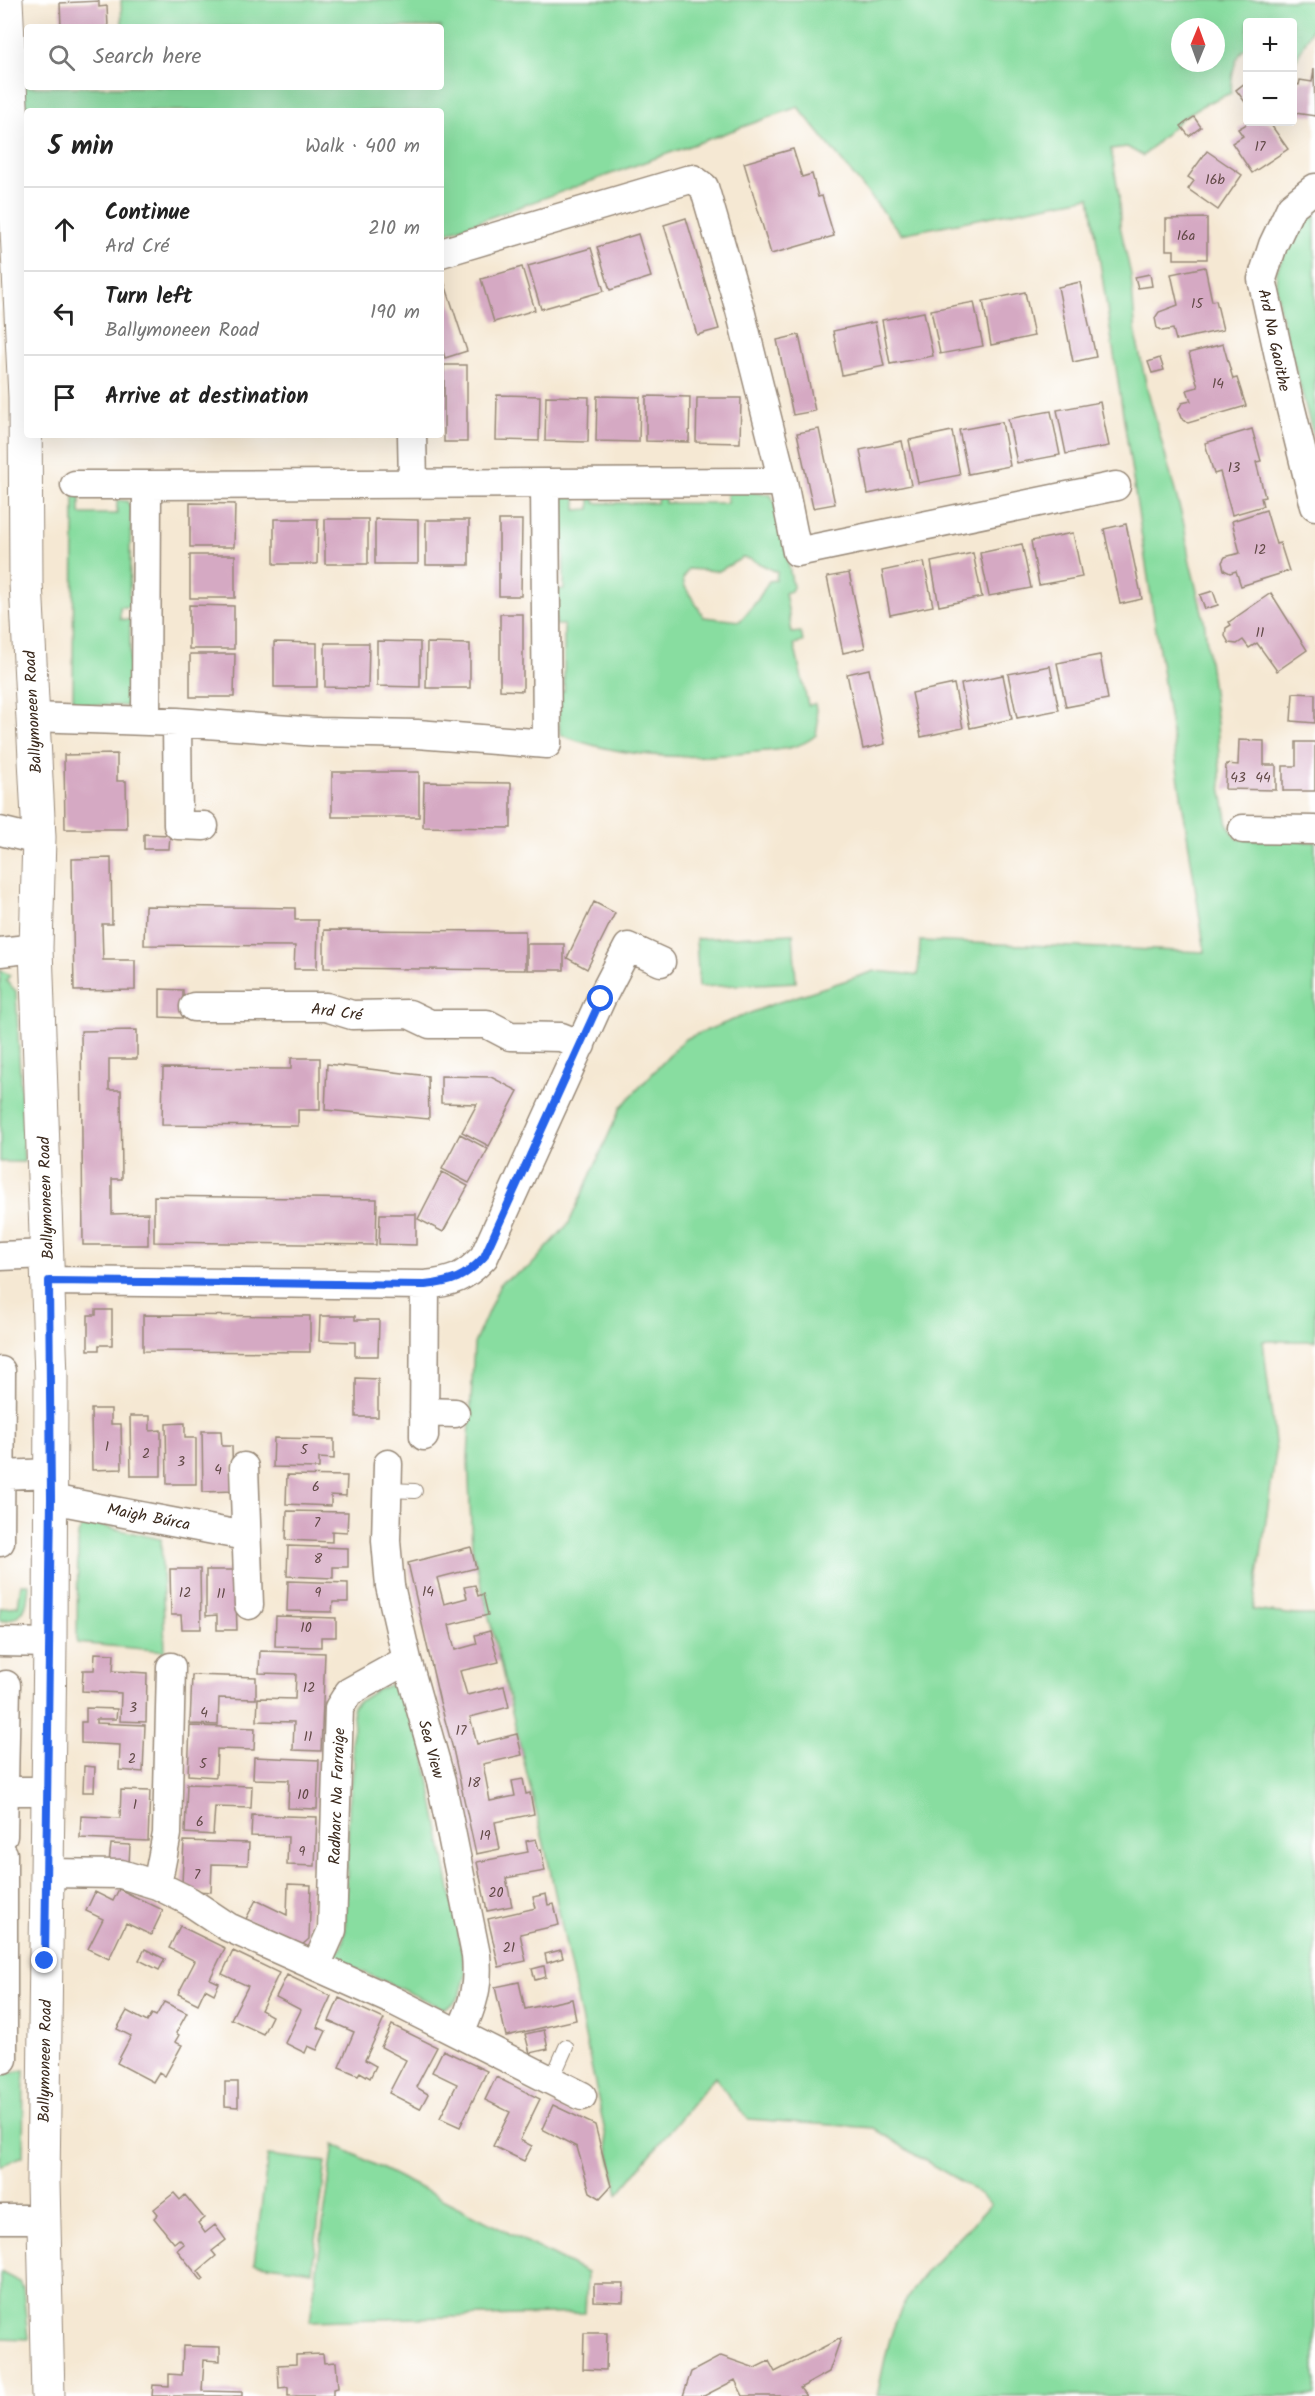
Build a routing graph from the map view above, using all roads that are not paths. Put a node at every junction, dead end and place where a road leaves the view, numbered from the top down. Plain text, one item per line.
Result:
1 (6, 0) edge
2 (1315, 188) edge
3 (444, 252) edge
4 (24, 376) edge
5 (25, 438) edge
6 (412, 438) edge
7 (783, 482) junction
8 (413, 483) junction
9 (546, 483) junction
10 (75, 485) dead end
11 (147, 485) junction
12 (1116, 486) dead end
13 (1315, 506) edge
14 (32, 717) junction
15 (146, 721) junction
16 (177, 722) junction
17 (204, 826) dead end
18 (1243, 829) dead end
19 (1315, 830) edge
20 (0, 831) edge
21 (39, 837) junction
22 (36, 948) junction
23 (0, 952) edge
24 (661, 963) dead end
25 (194, 1007) dead end
26 (581, 1045) junction
27 (0, 1256) edge
28 (48, 1268) junction
29 (425, 1285) junction
30 (1, 1371) edge
31 (455, 1413) dead end
32 (244, 1467) dead end
33 (2, 1475) junction
34 (397, 1481) dead end
35 (51, 1486) junction
36 (245, 1536) junction
37 (0, 1542) edge
38 (249, 1605) dead end
39 (0, 1642) edge
40 (50, 1643) junction
41 (407, 1660) junction
42 (171, 1667) dead end
43 (6, 1685) dead end
44 (3, 1791) junction
45 (48, 1791) junction
46 (47, 1873) junction
47 (157, 1885) junction
48 (4, 1961) junction
49 (45, 1961) junction
50 (316, 1966) junction
51 (460, 2033) junction
52 (566, 2047) dead end
53 (3, 2059) dead end
54 (551, 2081) junction
55 (582, 2096) dead end
56 (0, 2219) edge
57 (43, 2219) junction
58 (48, 2396) edge

1 - 4 street, Ballymoneen Road
2 - 13 street, Ard Na Gaoithe
3 - 7 street
5 - 14 street, Ballymoneen Road
6 - 8 street
7 - 9 street
7 - 12 street
8 - 9 street
8 - 11 street
9 - 16 street
10 - 11 street
11 - 15 street
14 - 15 street
14 - 21 street, Ballymoneen Road
15 - 16 street
16 - 17 street
18 - 19 street
20 - 21 street
21 - 22 street, Ballymoneen Road
22 - 23 street
22 - 28 street, Ballymoneen Road
24 - 26 street
25 - 26 street, Ard Cré
26 - 29 street
27 - 28 street
28 - 29 street
28 - 35 street, Ballymoneen Road
29 - 31 street
30 - 33 street
32 - 36 street
33 - 35 street, Maigh Búrca
33 - 37 street
34 - 41 street, Sea View
35 - 36 street, Maigh Búrca
35 - 40 street, Ballymoneen Road
36 - 38 street
39 - 40 street
40 - 45 street, Ballymoneen Road
41 - 50 street, Radharc Na Farraige
41 - 51 street, Sea View
42 - 47 street
43 - 44 street
44 - 45 street
44 - 48 street
45 - 46 street, Ballymoneen Road
46 - 47 street
46 - 49 street, Ballymoneen Road
47 - 50 street
48 - 49 street
48 - 53 street
49 - 57 street, Ballymoneen Road
50 - 51 street
51 - 54 street
52 - 54 lane
54 - 55 street
56 - 57 street
57 - 58 street, Ballymoneen Road

